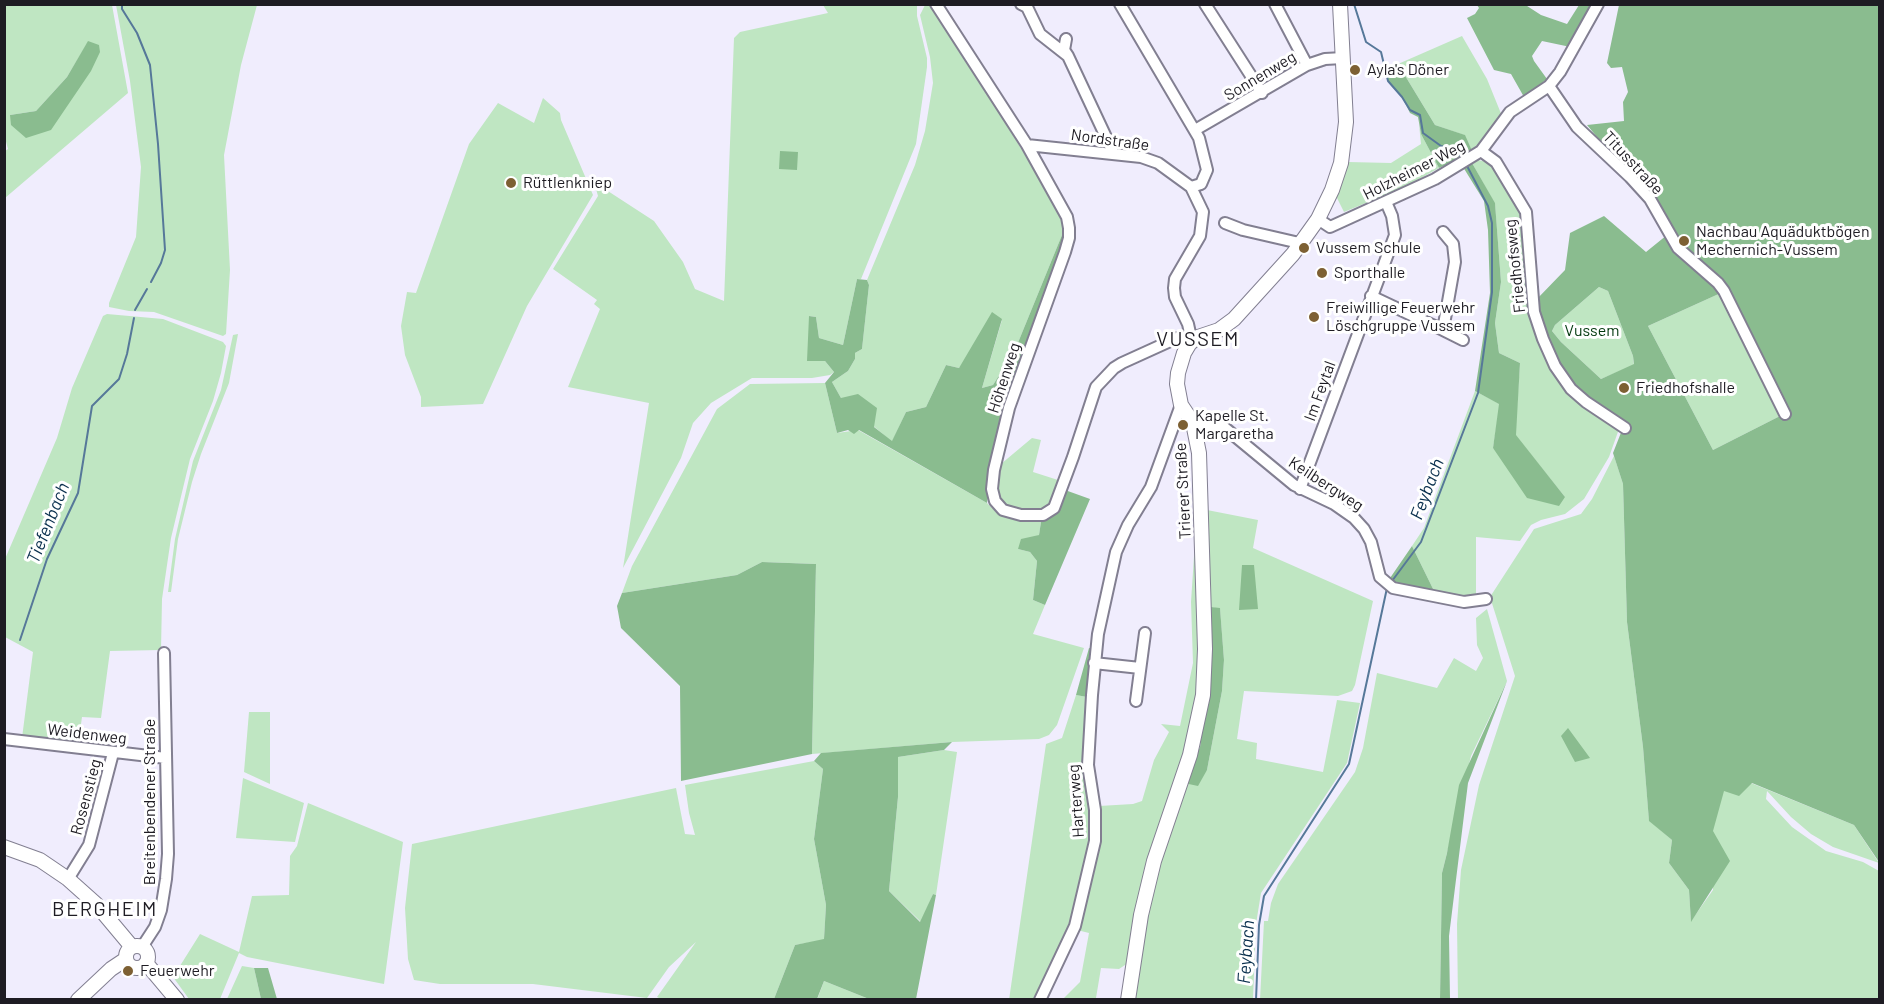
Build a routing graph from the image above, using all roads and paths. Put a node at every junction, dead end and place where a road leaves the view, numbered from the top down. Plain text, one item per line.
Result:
1 (936, 4) edge
2 (1021, 4) edge
3 (1120, 4) edge
4 (1205, 4) edge
5 (1275, 4) edge
6 (1340, 4) edge
7 (1598, 4) edge
8 (1066, 39) dead end
9 (1068, 56) junction
10 (1343, 58) junction
11 (1307, 64) junction
12 (1549, 86) junction
13 (1262, 93) junction
14 (1195, 130) junction
15 (1028, 145) junction
16 (1481, 151) junction
17 (1113, 152) junction
18 (1191, 187) junction
19 (1386, 202) junction
20 (1318, 219) junction
21 (1225, 223) dead end
22 (1443, 232) dead end
23 (1300, 245) junction
24 (1371, 296) junction
25 (1443, 330) junction
26 (1191, 340) junction
27 (1463, 340) dead end
28 (1181, 405) junction
29 (1785, 414) dead end
30 (1193, 423) junction
31 (1625, 428) dead end
32 (1300, 489) junction
33 (1486, 600) dead end
34 (1145, 633) dead end
35 (164, 653) dead end
36 (1094, 663) junction
37 (1140, 668) junction
38 (1136, 700) dead end
39 (4, 740) edge
40 (113, 753) junction
41 (166, 758) junction
42 (4, 847) edge
43 (68, 879) junction
44 (132, 948) junction
45 (146, 963) junction
46 (78, 999) edge
47 (177, 999) edge
48 (1040, 999) edge
49 (1128, 999) edge

1 - 15 street, Höhenweg
2 - 9 street
3 - 14 street
4 - 13 street
5 - 11 street
6 - 10 main road
7 - 12 street, Holzheimer Weg
8 - 9 street
9 - 17 street
10 - 11 street, Sonnenweg
10 - 20 main road
11 - 13 street, Sonnenweg
12 - 16 street, Holzheimer Weg
12 - 29 street, Titusstraße
13 - 14 street, Sonnenweg
14 - 18 street
15 - 17 street, Nordstraße
15 - 26 street, Höhenweg
16 - 19 street, Holzheimer Weg
16 - 31 street, Friedhofsweg
17 - 18 street, Nordstraße
18 - 26 street
19 - 20 street, Holzheimer Weg
19 - 24 street, Im Feytal
20 - 23 main road
21 - 23 street
22 - 25 street
23 - 26 main road
24 - 25 street
24 - 32 street, Im Feytal
25 - 27 street
26 - 28 main road, Trierer Straße
28 - 30 main road, Trierer Straße
28 - 36 street, Harterweg
30 - 32 street, Keilbergweg
30 - 49 main road, Trierer Straße
32 - 33 street, Keilbergweg
34 - 37 street
35 - 41 street, Breitenbendener Straße
36 - 37 street
36 - 48 street, Harterweg
37 - 38 street
39 - 40 street, Weidenweg
40 - 41 street, Weidenweg
40 - 43 street, Rosenstieg
41 - 44 street, Breitenbendener Straße
42 - 43 main road
43 - 44 main road
44 - 45 main road
44 - 45 main road
44 - 46 main road
45 - 47 main road

